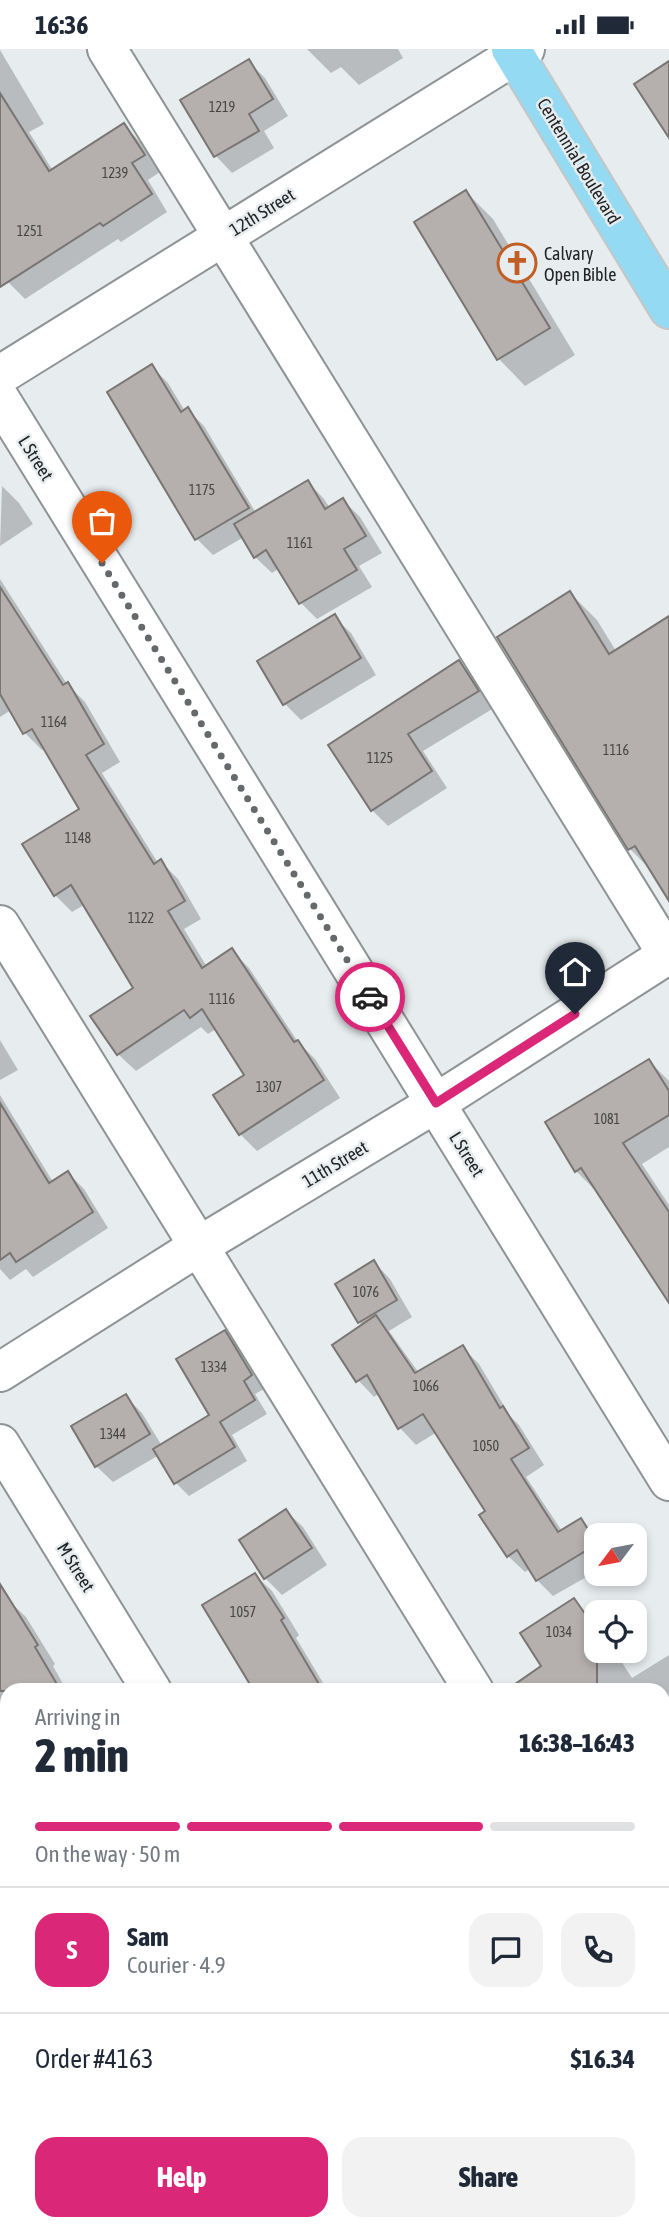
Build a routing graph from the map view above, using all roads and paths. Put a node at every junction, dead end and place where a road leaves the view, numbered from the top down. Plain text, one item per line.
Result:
1 (107, 49) edge
2 (517, 51) edge
3 (223, 236) junction
4 (669, 309) edge
5 (0, 375) edge
6 (0, 399) edge
7 (0, 925) edge
8 (668, 955) edge
9 (436, 1103) junction
10 (199, 1246) junction
11 (0, 1372) edge
12 (0, 1444) edge
13 (669, 1481) edge
14 (147, 1683) edge
15 (469, 1683) edge

1 - 3 street
2 - 3 street, 12th Street
2 - 4 main road, Centennial Boulevard
3 - 5 street, 12th Street
3 - 8 street
6 - 9 street, L Street
7 - 10 street
8 - 9 street, 11th Street
9 - 10 street, 11th Street
9 - 13 street, L Street
10 - 11 street, 11th Street
10 - 15 street
12 - 14 street, M Street

